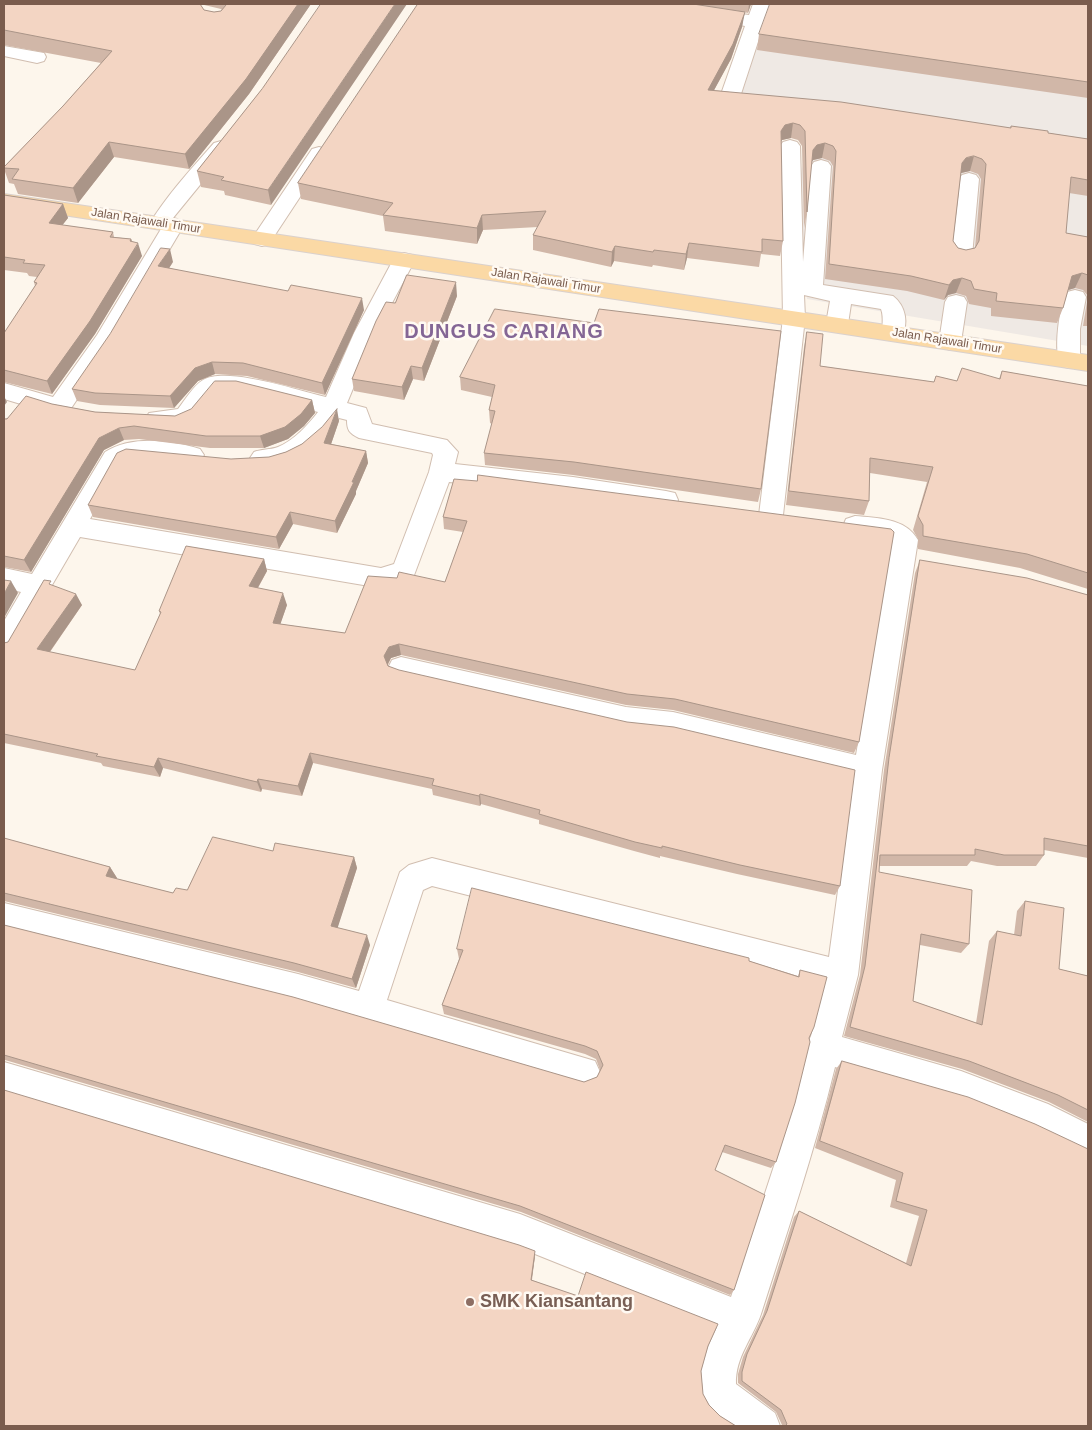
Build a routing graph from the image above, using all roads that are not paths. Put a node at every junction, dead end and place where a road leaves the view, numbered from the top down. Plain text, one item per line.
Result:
1 (762, 4) edge
2 (689, 12) edge
3 (756, 22) junction
4 (4, 51) edge
5 (37, 57) edge
6 (730, 97) edge
7 (232, 133) edge
8 (327, 142) edge
9 (790, 146) dead end
10 (821, 166) dead end
11 (969, 179) dead end
12 (4, 200) edge
13 (167, 224) junction
14 (262, 239) junction
15 (961, 256) edge
16 (404, 260) junction
17 (812, 290) junction
18 (842, 296) junction
19 (1075, 297) dead end
20 (956, 302) dead end
21 (803, 319) junction
22 (837, 324) junction
23 (893, 333) junction
24 (950, 342) junction
25 (1079, 362) edge
26 (14, 394) edge
27 (58, 407) junction
28 (333, 408) junction
29 (84, 412) edge
30 (9, 417) edge
31 (137, 418) edge
32 (213, 458) edge
33 (242, 461) edge
34 (441, 472) junction
35 (695, 504) edge
36 (72, 526) junction
37 (4, 578) edge
38 (38, 586) junction
39 (4, 644) edge
40 (401, 668) edge
41 (868, 770) junction
42 (4, 917) edge
43 (842, 975) junction
44 (368, 1010) junction
45 (822, 1047) junction
46 (584, 1072) dead end
47 (4, 1078) edge
48 (1088, 1141) edge
49 (739, 1319) junction
50 (762, 1426) edge

1 - 3 street
2 - 3 street
3 - 6 street
4 - 5 street
7 - 13 street
8 - 14 street
9 - 21 street
10 - 17 street
11 - 15 street
12 - 13 main road, Jalan Rajawali Timur
13 - 14 main road, Jalan Rajawali Timur
13 - 27 street
14 - 16 main road, Jalan Rajawali Timur
16 - 21 main road, Jalan Rajawali Timur
16 - 28 street
17 - 18 street
17 - 21 street
18 - 22 street
18 - 23 street
19 - 25 street
20 - 24 street
21 - 22 main road, Jalan Rajawali Timur
21 - 41 street
22 - 23 main road, Jalan Rajawali Timur
23 - 24 main road, Jalan Rajawali Timur
24 - 25 main road, Jalan Rajawali Timur
26 - 27 street
26 - 30 street
27 - 29 street
28 - 31 street
28 - 33 street
28 - 34 street
32 - 36 street
34 - 35 street
34 - 36 street
36 - 38 street
37 - 38 street
38 - 39 street
40 - 41 street
41 - 43 street
42 - 44 street
43 - 44 street
43 - 45 street
44 - 46 street
45 - 48 street
45 - 49 street
47 - 49 street
49 - 50 street

